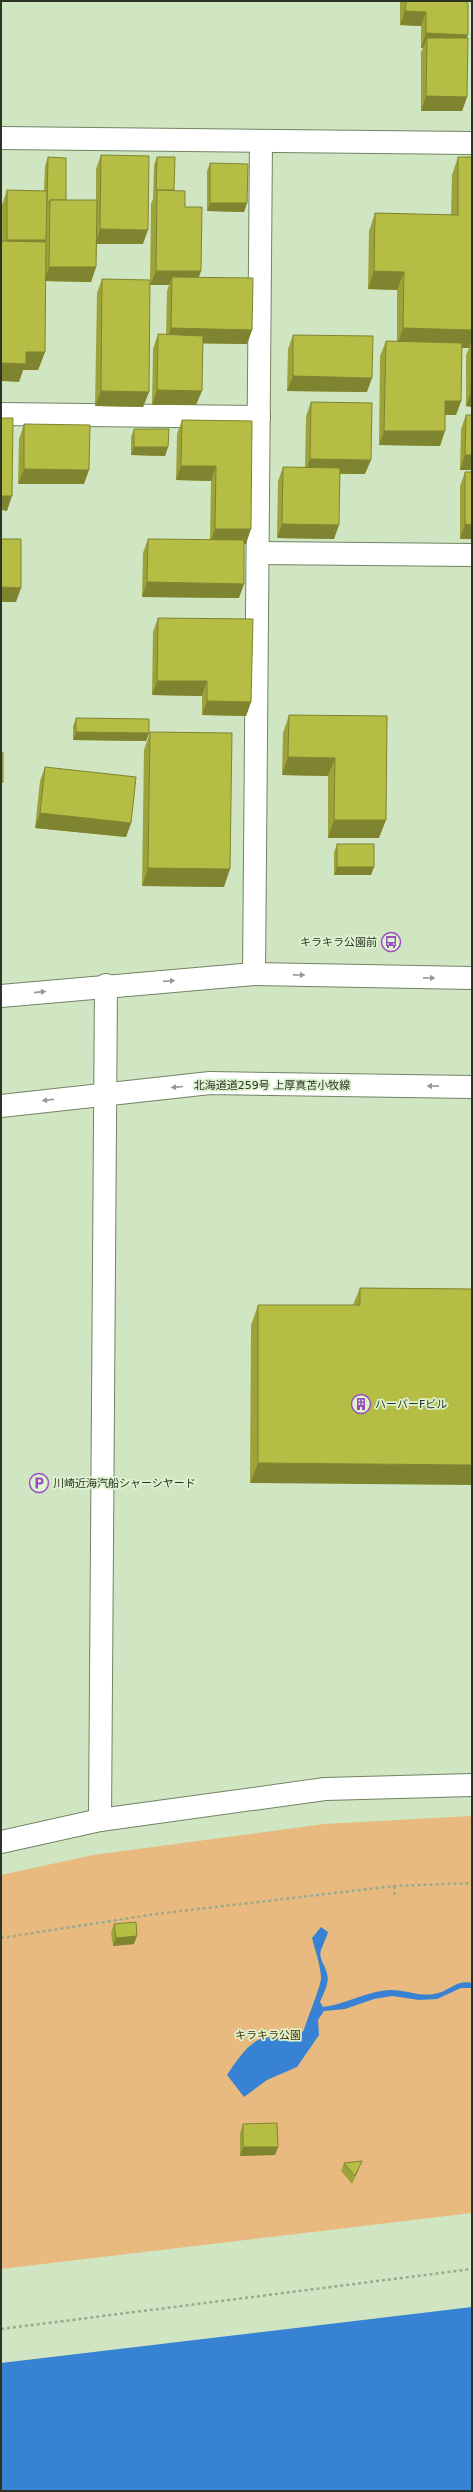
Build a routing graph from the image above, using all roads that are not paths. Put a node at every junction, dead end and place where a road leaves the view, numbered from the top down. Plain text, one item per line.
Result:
1 (1, 138) edge
2 (261, 141) junction
3 (472, 143) edge
4 (1, 414) edge
5 (259, 417) junction
6 (258, 553) junction
7 (472, 555) edge
8 (254, 974) junction
9 (472, 978) edge
10 (106, 985) junction
11 (1, 996) edge
12 (472, 1087) edge
13 (106, 1093) junction
14 (1, 1106) edge
15 (472, 1785) edge
16 (100, 1820) junction
17 (1, 1842) edge

1 - 2 street
2 - 3 street
2 - 5 street
4 - 5 street
5 - 6 street
6 - 7 street
6 - 8 street
8 -> 9 street
10 -> 8 street
11 -> 10 street
10 - 13 street
12 -> 13 street, 北海道道259号 上厚真苫小牧線
13 -> 14 street, 北海道道259号 上厚真苫小牧線
13 - 16 street
15 - 16 street
16 - 17 street

